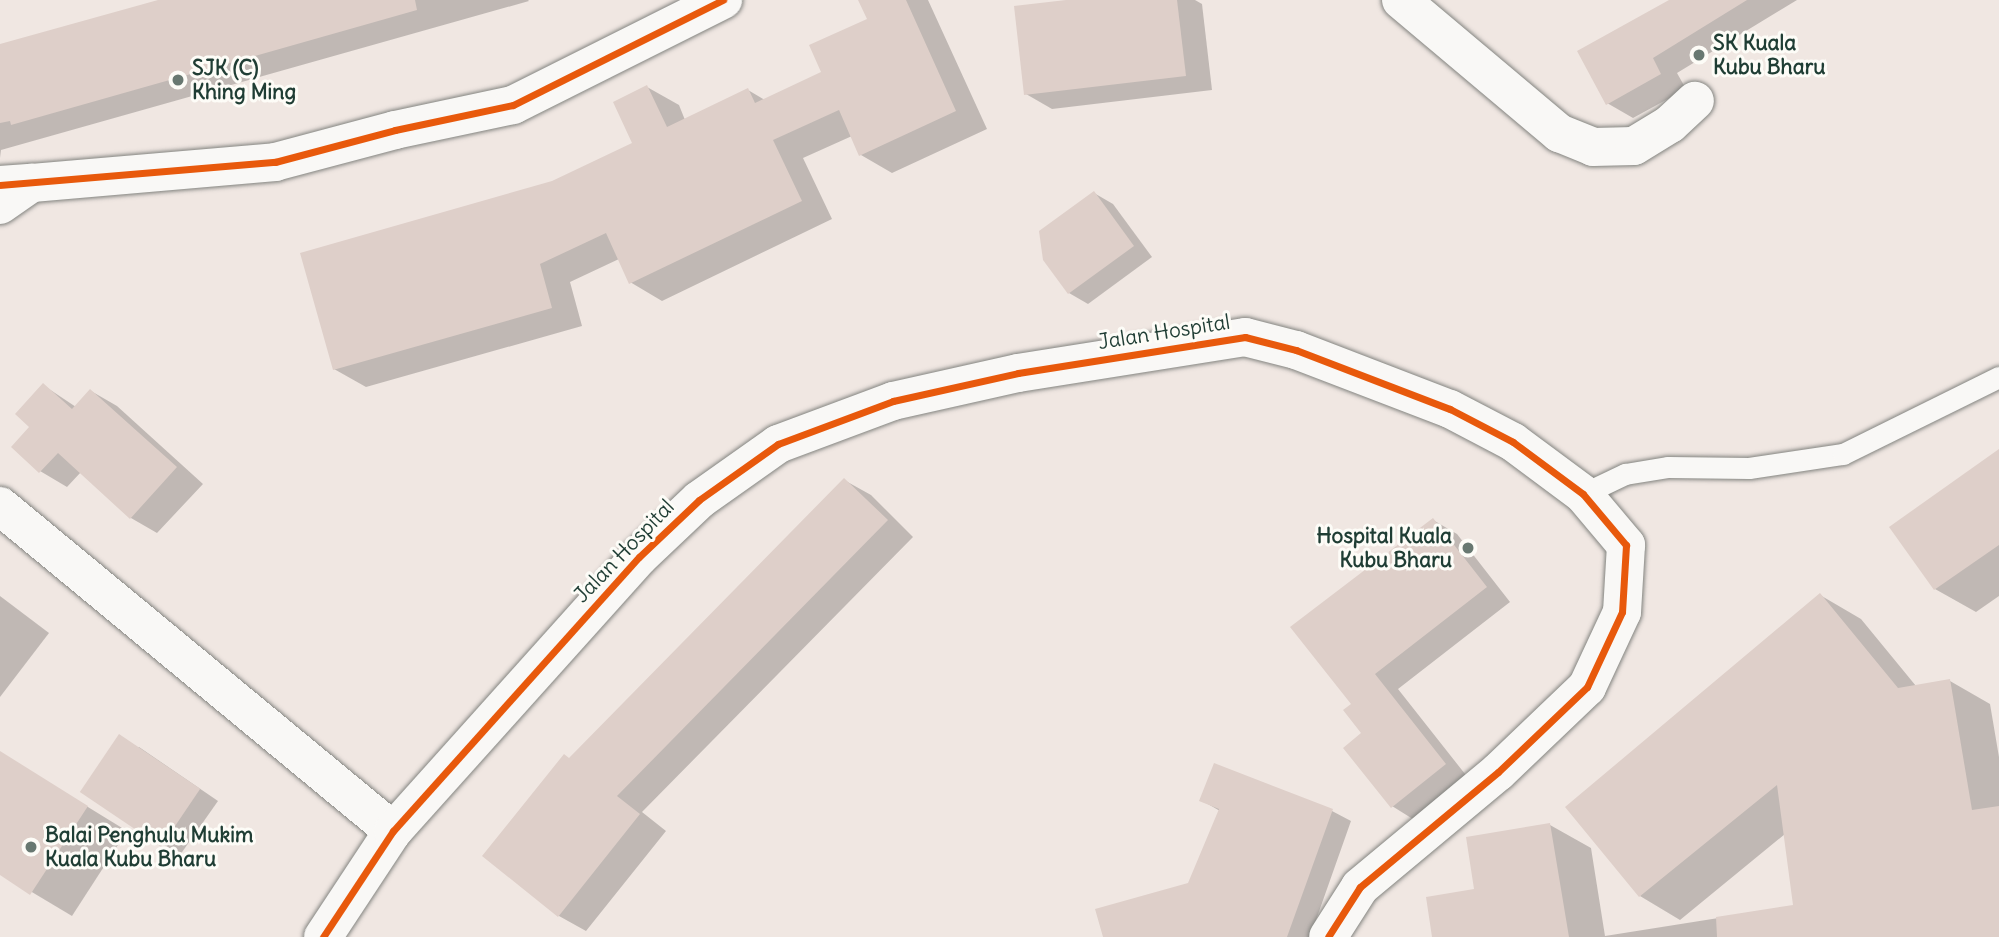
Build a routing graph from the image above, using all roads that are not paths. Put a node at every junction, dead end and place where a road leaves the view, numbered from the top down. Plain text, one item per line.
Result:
1 (723, 0) edge
2 (1401, 0) edge
3 (1695, 101) dead end
4 (16, 184) edge
5 (0, 205) edge
6 (1999, 377) edge
7 (1583, 494) junction
8 (0, 506) edge
9 (393, 831) junction
10 (323, 937) edge
11 (1328, 937) edge

1 - 4 street
2 - 3 street
4 - 5 street
6 - 7 lane
7 - 9 street, Jalan Hospital
7 - 11 street, Jalan Hospital
8 - 9 street
9 - 10 street, Jalan Hospital

